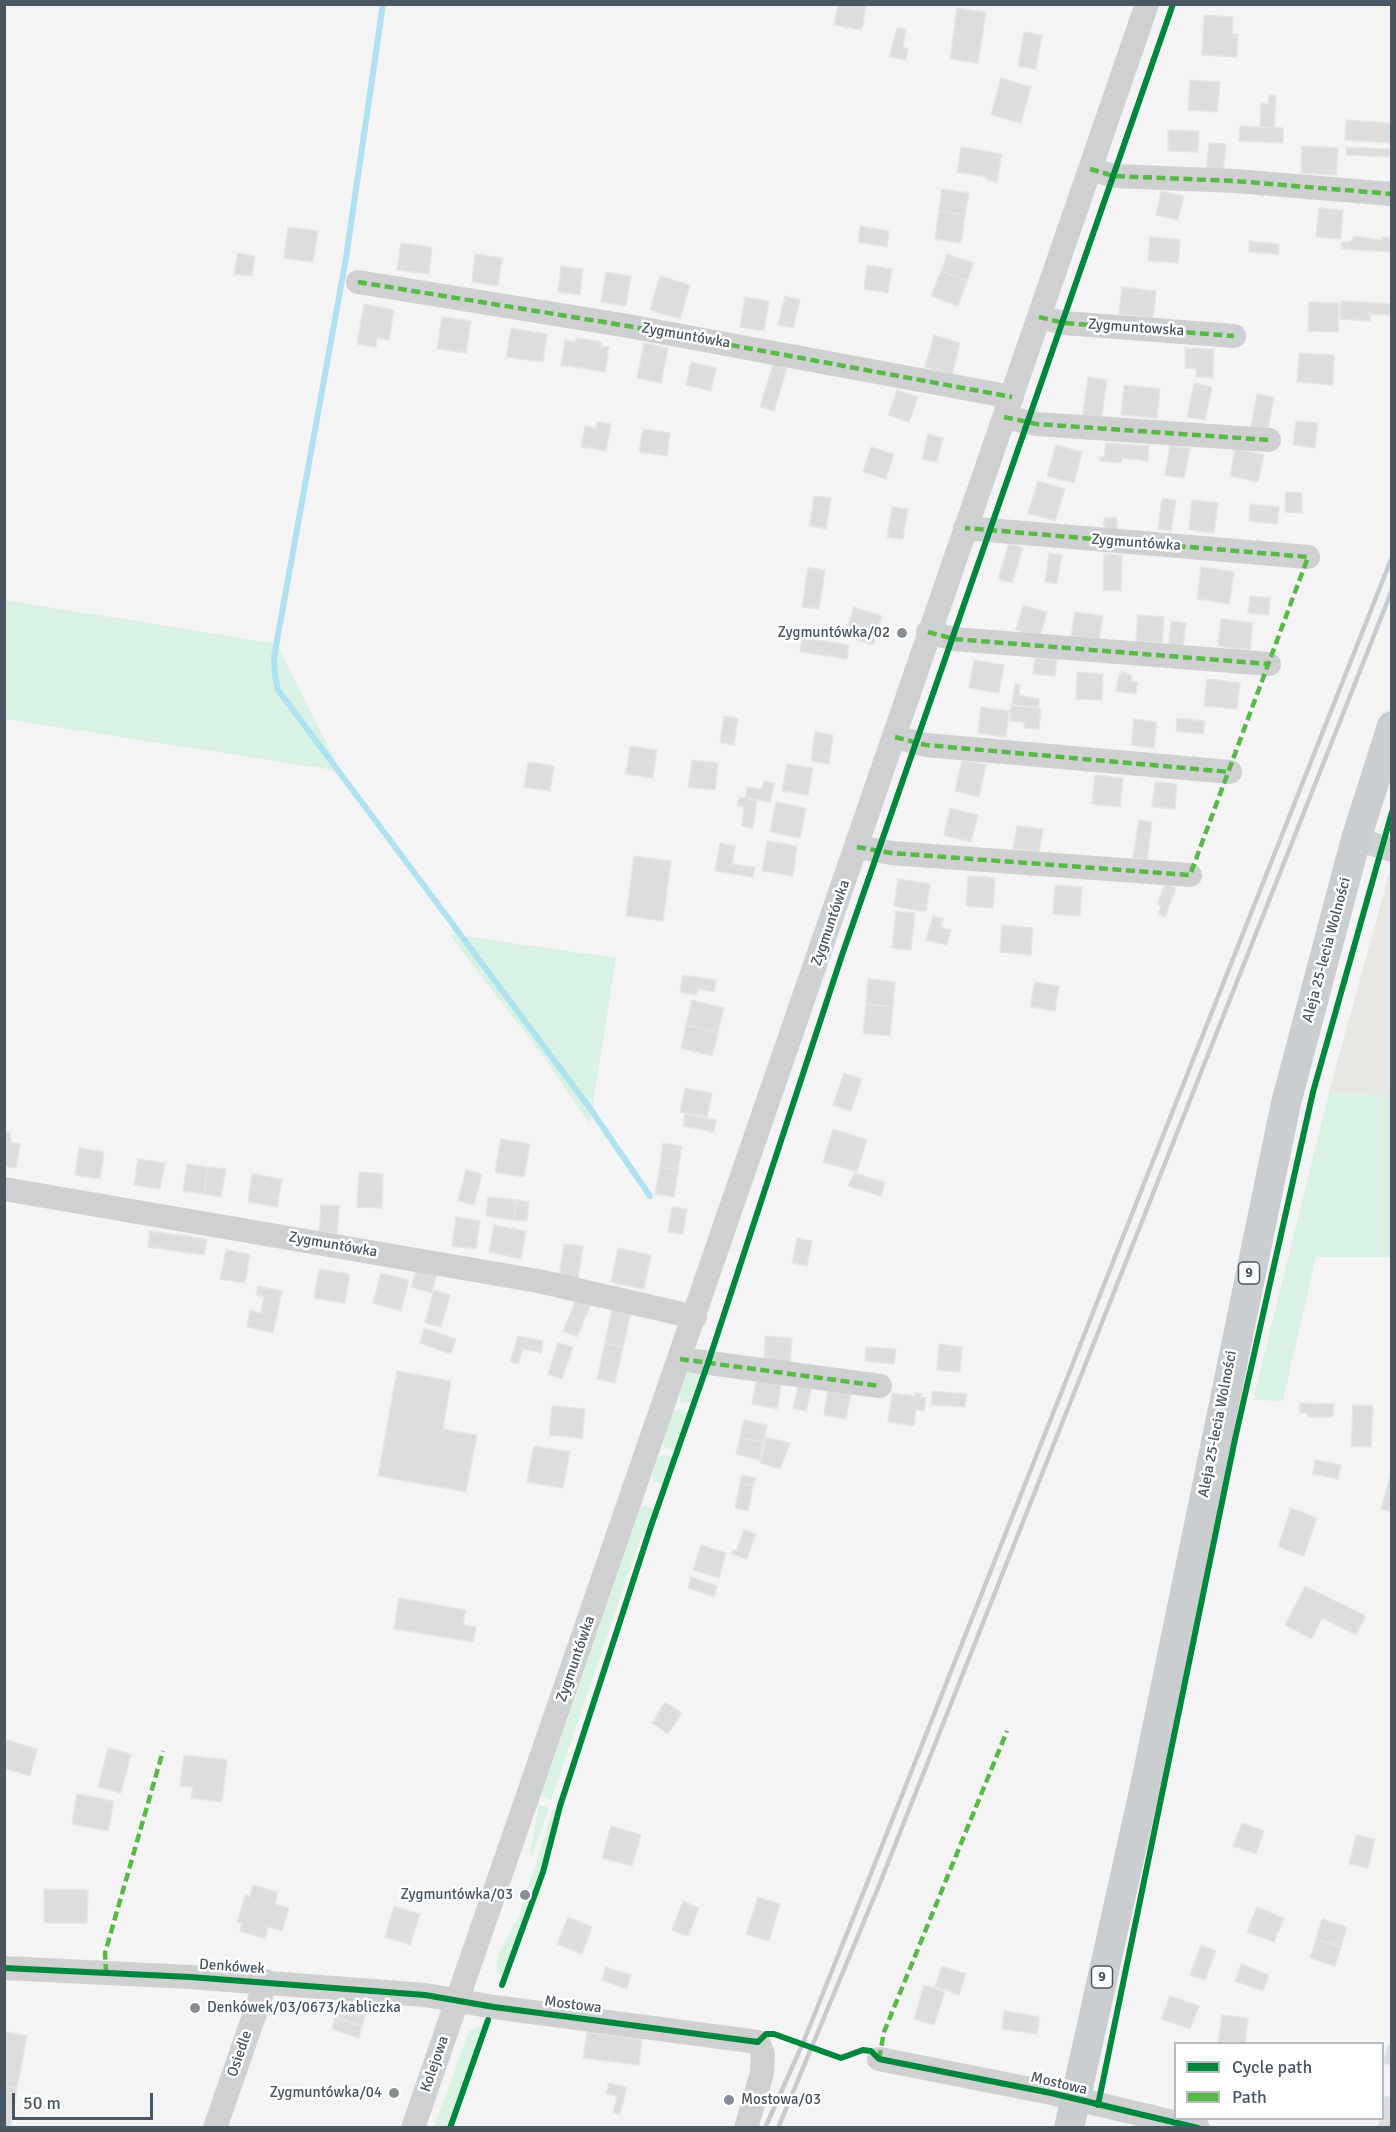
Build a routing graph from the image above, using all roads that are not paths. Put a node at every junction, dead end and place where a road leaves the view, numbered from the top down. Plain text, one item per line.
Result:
1 (1147, 4) edge
2 (1090, 169) junction
3 (1392, 194) edge
4 (358, 282) dead end
5 (1039, 317) junction
6 (1234, 336) dead end
7 (1008, 407) junction
8 (1269, 440) dead end
9 (965, 528) junction
10 (1308, 557) dead end
11 (928, 632) junction
12 (1269, 664) dead end
13 (1392, 726) edge
14 (895, 737) junction
15 (1230, 772) dead end
16 (1356, 839) junction
17 (857, 847) junction
18 (1392, 850) edge
19 (1190, 875) dead end
20 (4, 1189) edge
21 (695, 1317) junction
22 (680, 1359) junction
23 (880, 1386) dead end
24 (4, 1968) edge
25 (266, 1982) junction
26 (457, 2001) junction
27 (879, 2059) dead end
28 (1072, 2113) edge
29 (215, 2127) edge
30 (413, 2127) edge
31 (746, 2127) edge
32 (1198, 2127) edge

1 - 2 street, Zygmuntówka
2 - 3 street
2 - 5 street, Zygmuntówka
4 - 7 street, Zygmuntówka
5 - 6 street, Zygmuntowska
5 - 7 street, Zygmuntówka
7 - 8 street
7 - 9 street, Zygmuntówka
9 - 10 street, Zygmuntówka
9 - 11 street, Zygmuntówka
11 - 12 street
11 - 14 street, Zygmuntówka
13 - 16 main road, Aleja 25-lecia Wolności / 9
14 - 15 street
14 - 17 street, Zygmuntówka
16 - 18 street
16 - 28 main road, Aleja 25-lecia Wolności / 9
17 - 19 street
17 - 21 street, Zygmuntówka
20 - 21 street, Zygmuntówka
21 - 22 street, Zygmuntówka
22 - 23 street
22 - 26 street, Zygmuntówka
24 - 25 street, Denkówek
25 - 26 street, Denkówek
25 - 29 street, Osiedle
26 - 30 street, Kolejowa
26 - 31 street, Mostowa
27 - 28 street, Mostowa
28 - 32 street, Mostowa

